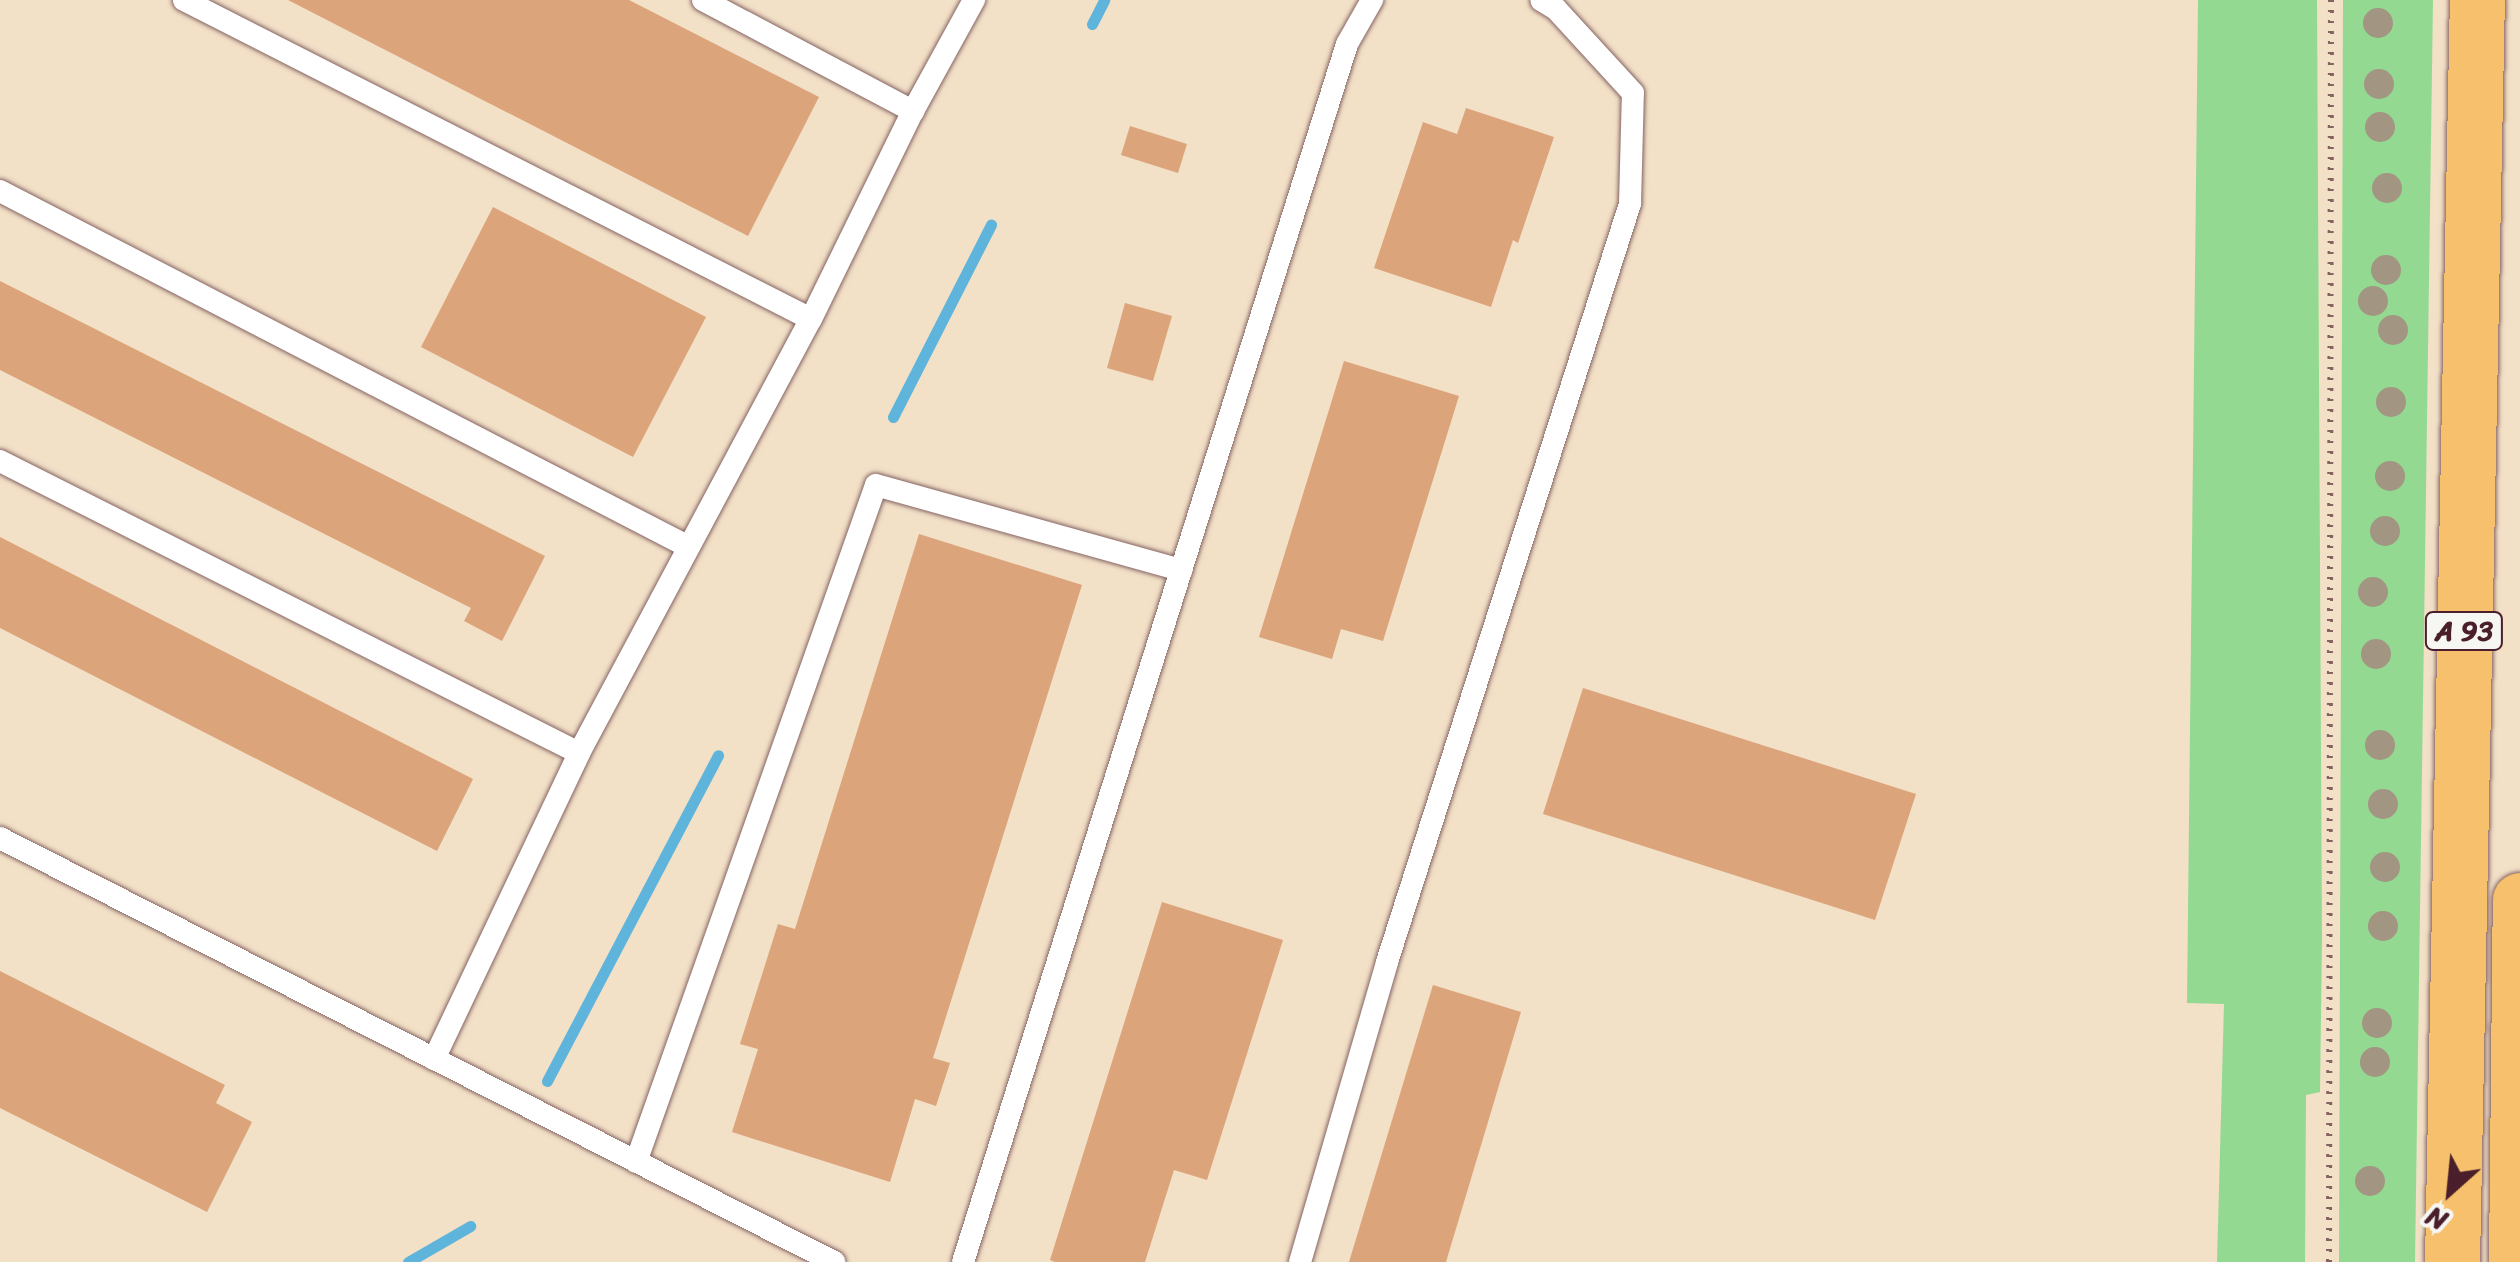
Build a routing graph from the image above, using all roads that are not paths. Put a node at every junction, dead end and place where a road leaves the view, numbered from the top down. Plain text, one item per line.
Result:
1 (184, 0) edge
2 (703, 0) edge
3 (974, 0) edge
4 (1372, 0) edge
5 (1541, 0) edge
6 (2477, 0) edge
7 (913, 111) junction
8 (0, 191) edge
9 (811, 319) junction
10 (0, 461) edge
11 (687, 546) junction
12 (1181, 570) junction
13 (579, 753) junction
14 (0, 838) edge
15 (2520, 900) edge
16 (434, 1060) junction
17 (636, 1162) junction
18 (834, 1262) edge
19 (962, 1262) edge
20 (1300, 1262) edge
21 (2452, 1262) edge
22 (2516, 1262) edge

1 - 9 lane
2 - 7 lane
3 - 7 lane
4 - 12 lane
5 - 20 lane
6 - 21 highway, A 93
7 - 9 lane
8 - 11 lane
9 - 11 lane
10 - 13 lane
11 - 13 lane
12 - 17 lane
12 - 19 lane
13 - 16 lane
14 - 16 lane
15 - 22 highway
16 - 17 lane
17 - 18 lane

